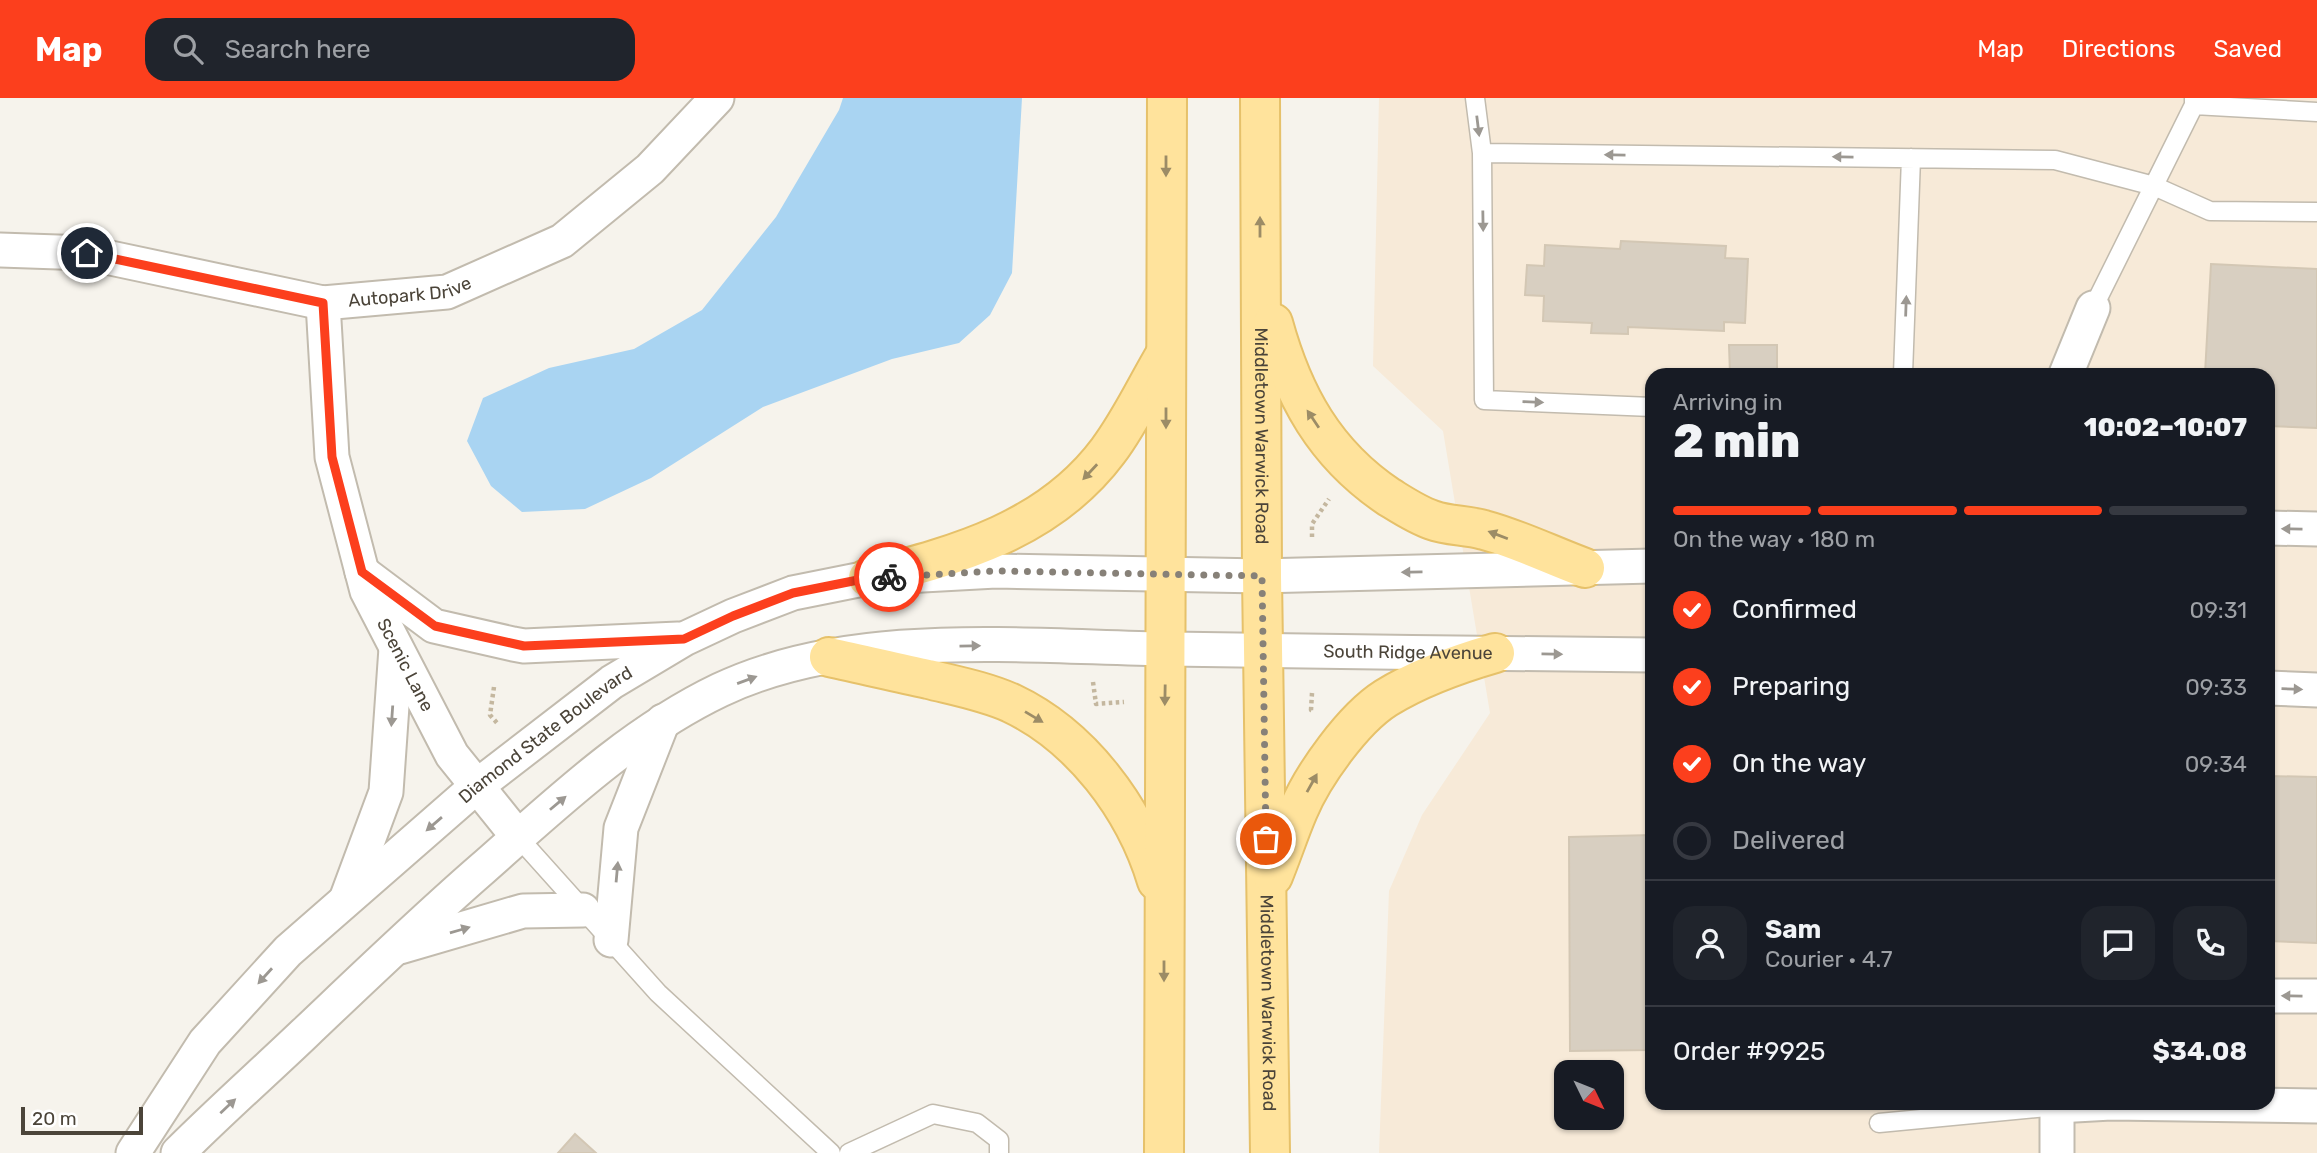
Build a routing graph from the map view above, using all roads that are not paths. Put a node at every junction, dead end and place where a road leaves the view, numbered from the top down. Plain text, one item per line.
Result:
1 (717, 98) edge
2 (1167, 98) edge
3 (1260, 98) edge
4 (1475, 98) edge
5 (2194, 102) edge
6 (2317, 112) edge
7 (1482, 153) junction
8 (1911, 158) junction
9 (2154, 187) junction
10 (2317, 212) edge
11 (0, 250) edge
12 (1260, 274) junction
13 (323, 303) junction
14 (2093, 308) junction
15 (1166, 353) junction
16 (1903, 368) edge
17 (2068, 368) edge
18 (2080, 368) edge
19 (1645, 407) edge
20 (2275, 528) edge
21 (2317, 529) edge
22 (1645, 566) edge
23 (1585, 568) junction
24 (362, 572) junction
25 (1165, 576) junction
26 (1262, 576) junction
27 (868, 578) junction
28 (684, 639) junction
29 (396, 648) junction
30 (1165, 649) junction
31 (1263, 650) junction
32 (1495, 653) junction
33 (1645, 655) edge
34 (829, 657) junction
35 (2275, 688) edge
36 (2317, 690) edge
37 (664, 719) junction
38 (477, 786) junction
39 (518, 837) junction
40 (1266, 891) junction
41 (346, 901) junction
42 (583, 910) junction
43 (1164, 915) junction
44 (611, 940) junction
45 (394, 949) junction
46 (2275, 996) edge
47 (2317, 996) edge
48 (2275, 1105) edge
49 (2317, 1106) edge
50 (2001, 1110) edge
51 (2057, 1110) edge
52 (1879, 1123) dead end
53 (134, 1153) edge
54 (178, 1153) edge
55 (831, 1153) edge
56 (849, 1153) edge
57 (999, 1153) edge
58 (1164, 1153) edge
59 (1270, 1153) edge
60 (2057, 1153) edge

1 - 13 street, Autopark Drive
2 -> 15 main road
12 -> 3 main road, Middletown Warwick Road
4 -> 7 lane
5 - 6 lane
5 - 9 lane
8 -> 7 lane
7 -> 19 lane
8 - 9 lane
16 -> 8 lane
9 - 10 lane
9 - 14 lane
11 - 13 street, Autopark Drive
23 -> 12 main road
12 - 26 main road, Middletown Warwick Road
13 - 24 street, Scenic Lane
14 - 17 street
14 - 18 street
15 -> 25 main road
15 -> 27 main road
21 -> 20 street
22 - 23 street
23 -> 26 street
24 - 28 street
24 - 29 street, Scenic Lane
25 - 26 street, Diamond State Boulevard
25 - 27 street, Diamond State Boulevard
25 - 30 main road
26 - 31 main road, Middletown Warwick Road
27 - 28 street, Diamond State Boulevard
28 - 38 street, Diamond State Boulevard
29 - 38 street, Scenic Lane
29 -> 41 street
30 - 31 street, South Ridge Avenue
34 -> 30 street
30 -> 43 main road
31 - 32 street, South Ridge Avenue
31 - 40 main road, Middletown Warwick Road
32 -> 33 street, South Ridge Avenue
40 -> 32 main road
37 -> 34 street
34 -> 43 main road
35 -> 36 street
39 -> 37 street
44 -> 37 street
38 - 39 street, Scenic Lane
38 -> 41 street, Diamond State Boulevard
39 - 42 lane
39 - 45 street
40 - 59 main road, Middletown Warwick Road
41 -> 53 street, Diamond State Boulevard
42 - 44 lane
45 -> 42 street
43 -> 58 main road
44 - 55 lane
54 -> 45 street
47 -> 46 street
48 - 49 street
50 - 52 lane
51 - 60 street
56 - 57 lane

